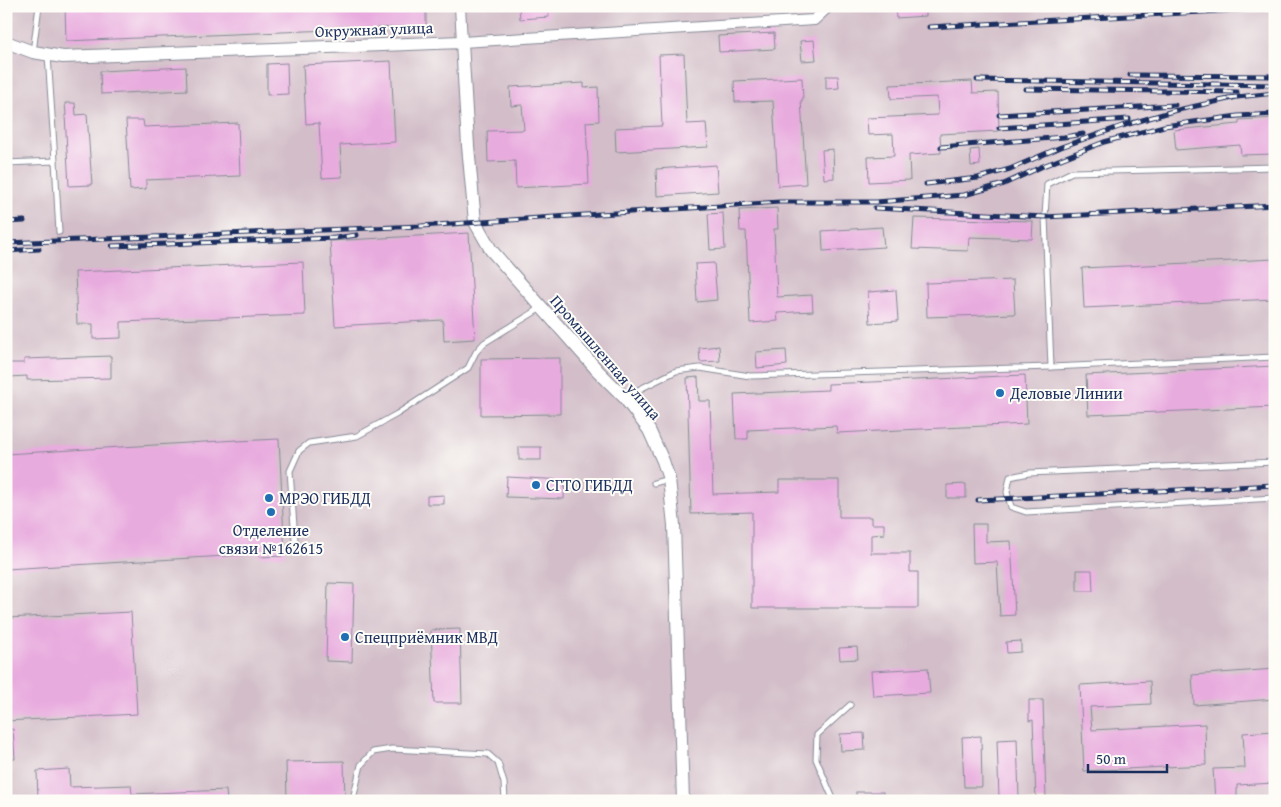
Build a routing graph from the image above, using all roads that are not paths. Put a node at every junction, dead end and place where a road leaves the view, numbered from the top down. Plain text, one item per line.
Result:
1 (39, 6) edge
2 (460, 6) edge
3 (829, 6) edge
4 (6, 42) edge
5 (462, 42) junction
6 (33, 52) junction
7 (48, 55) junction
8 (55, 161) junction
9 (6, 163) edge
10 (1275, 167) edge
11 (59, 232) dead end
12 (542, 307) junction
13 (1275, 357) edge
14 (1052, 368) junction
15 (624, 397) junction
16 (1275, 462) edge
17 (669, 479) junction
18 (654, 482) dead end
19 (1275, 498) edge
20 (295, 540) dead end
21 (850, 705) dead end
22 (354, 801) edge
23 (505, 801) edge
24 (683, 801) edge
25 (834, 801) edge

1 - 6 lane
2 - 5 street
3 - 5 street, Окружная улица
4 - 6 street, Окружная улица
5 - 7 street, Окружная улица
5 - 12 street, Промышленная улица
6 - 7 street, Окружная улица
7 - 8 lane
8 - 9 lane
8 - 11 lane
10 - 14 lane
12 - 15 street, Промышленная улица
12 - 20 lane
13 - 14 lane
14 - 15 lane
15 - 17 street, Промышленная улица
16 - 19 lane
17 - 18 lane
17 - 24 street, Промышленная улица
21 - 25 lane
22 - 23 lane

